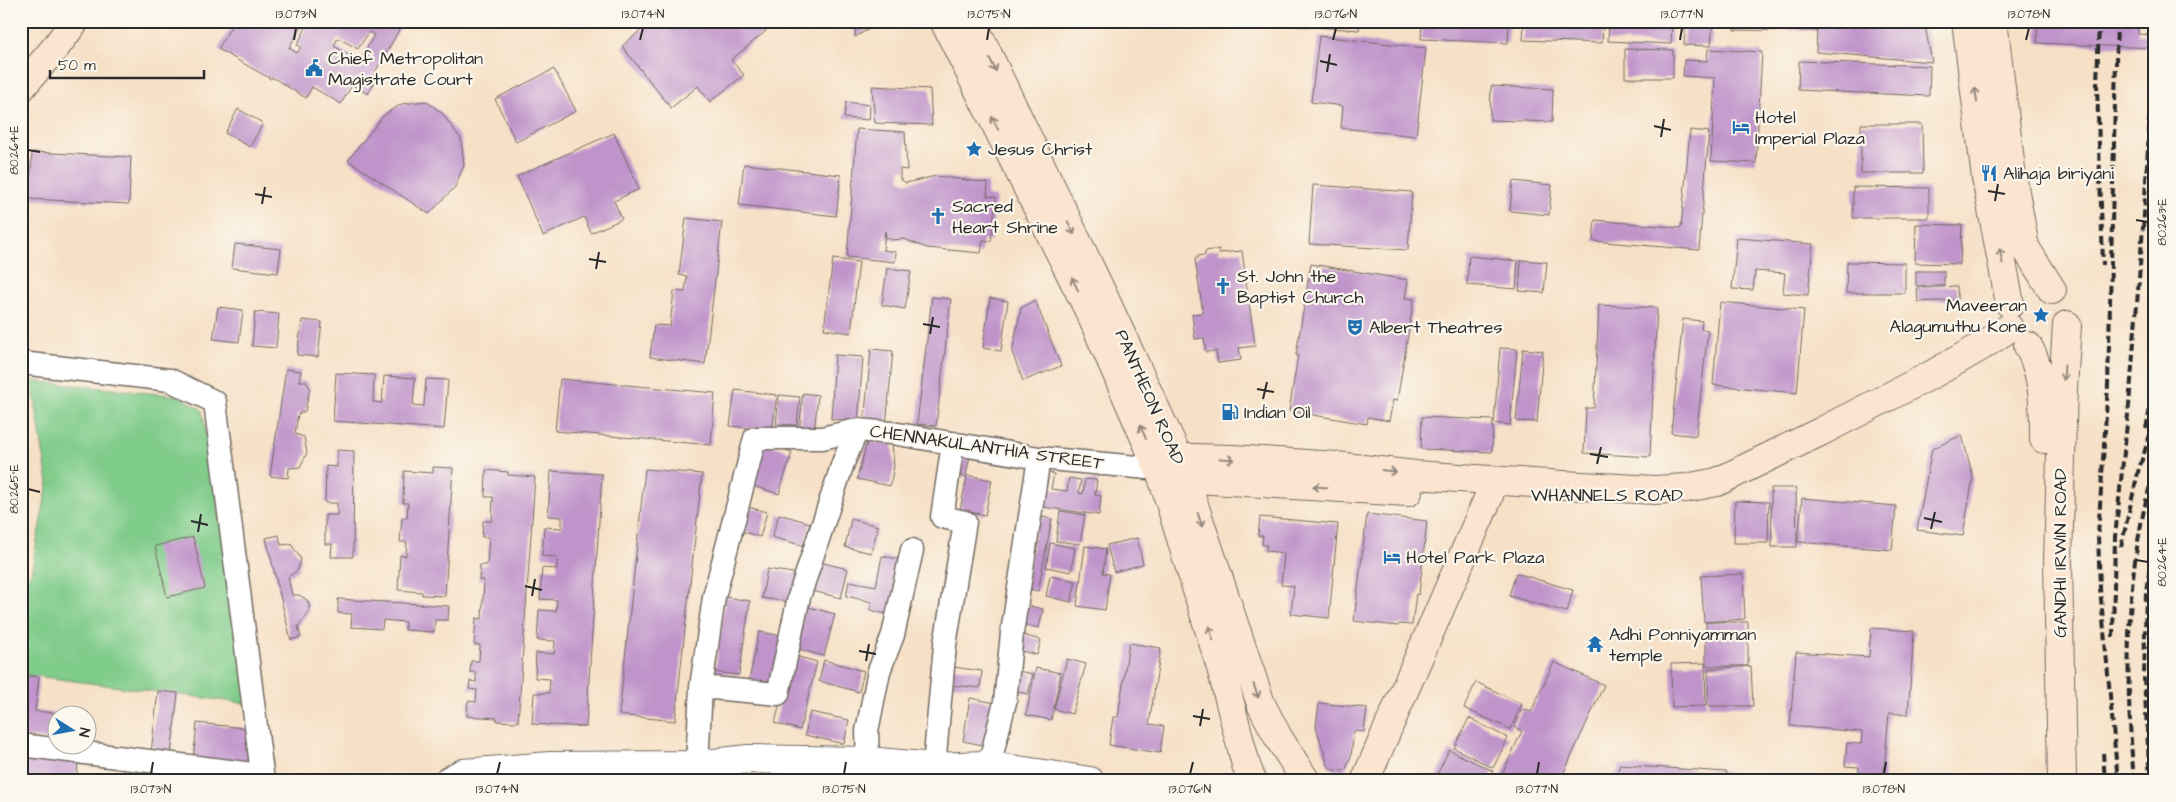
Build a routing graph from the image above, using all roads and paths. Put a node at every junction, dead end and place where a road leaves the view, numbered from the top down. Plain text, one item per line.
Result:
1 (75, 21) edge
2 (944, 21) edge
3 (972, 21) edge
4 (1966, 21) edge
5 (1993, 21) edge
6 (21, 88) edge
7 (2052, 290) junction
8 (2067, 325) junction
9 (2015, 328) junction
10 (21, 363) edge
11 (857, 430) junction
12 (954, 443) junction
13 (1039, 458) junction
14 (1168, 468) junction
15 (1491, 488) junction
16 (912, 550) dead end
17 (1231, 656) junction
18 (701, 687) junction
19 (21, 745) edge
20 (868, 761) junction
21 (697, 765) junction
22 (934, 767) junction
23 (986, 773) edge
24 (1246, 776) edge
25 (262, 778) edge
26 (448, 781) edge
27 (1090, 781) edge
28 (1306, 781) edge
29 (1365, 781) edge
30 (2046, 781) edge
31 (2062, 781) edge

1 - 6 main road
14 -> 2 main road, PANTHEON ROAD
3 -> 14 main road, PANTHEON ROAD
9 -> 4 main road, GANDHI IRWIN ROAD
5 - 7 main road
7 - 8 main road
7 - 9 main road
8 - 9 main road
8 -> 31 main road, GANDHI IRWIN ROAD
9 - 15 main road, WHANNELS ROAD
9 - 30 main road, GANDHI IRWIN ROAD
10 - 25 street
11 - 12 street, CHENNAKULANTHIA STREET
11 - 18 street
11 - 18 street, CHENNAKULANTHIA STREET
12 - 13 street, CHENNAKULANTHIA STREET
12 - 22 street
13 - 14 street, CHENNAKULANTHIA STREET
13 - 23 street
14 - 15 main road, WHANNELS ROAD
14 - 17 main road, PANTHEON ROAD
15 - 29 main road
16 - 20 street
17 - 24 main road, PANTHEON ROAD
17 -> 28 main road, PANTHEON ROAD
18 - 21 street
19 - 25 street
20 - 21 street
20 - 22 street
21 - 26 street
22 - 23 street
23 - 27 street

